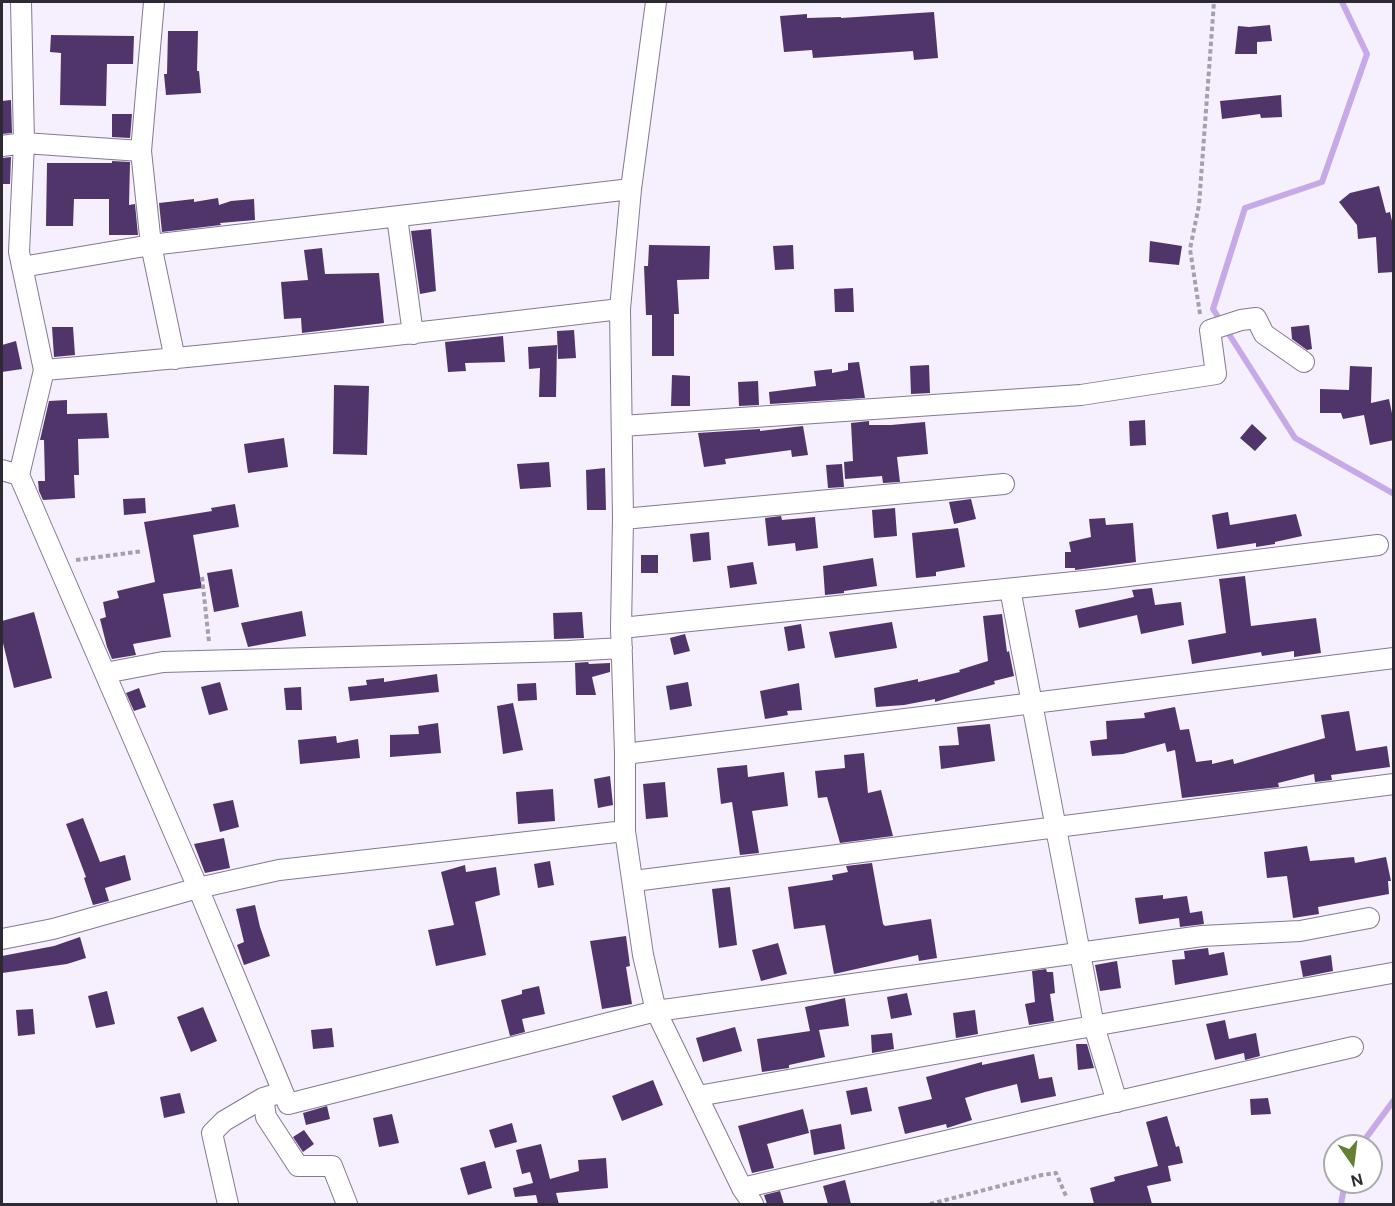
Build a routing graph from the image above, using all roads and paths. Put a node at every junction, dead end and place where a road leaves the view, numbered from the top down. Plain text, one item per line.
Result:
1 (21, 2) edge
2 (154, 2) edge
3 (656, 2) edge
4 (1214, 2) edge
5 (24, 143) junction
6 (2, 146) edge
7 (141, 151) junction
8 (631, 189) junction
9 (397, 217) junction
10 (151, 245) junction
11 (21, 267) junction
12 (620, 309) junction
13 (1213, 328) junction
14 (413, 334) junction
15 (175, 359) junction
16 (1304, 362) dead end
17 (44, 370) junction
18 (622, 426) junction
19 (10, 472) edge
20 (1004, 484) dead end
21 (623, 519) junction
22 (1378, 545) dead end
23 (143, 551) dead end
24 (57, 562) junction
25 (202, 577) dead end
26 (1010, 589) junction
27 (622, 638) junction
28 (1394, 658) edge
29 (211, 660) junction
30 (105, 673) junction
31 (1032, 703) junction
32 (626, 754) junction
33 (1394, 784) edge
34 (1057, 827) junction
35 (625, 831) junction
36 (634, 881) junction
37 (198, 888) junction
38 (1369, 918) dead end
39 (2, 939) edge
40 (1080, 953) junction
41 (1392, 973) edge
42 (656, 1011) junction
43 (1094, 1026) junction
44 (1353, 1047) dead end
45 (283, 1092) junction
46 (698, 1096) junction
47 (263, 1098) junction
48 (1117, 1102) junction
49 (747, 1196) edge
50 (1066, 1196) dead end
51 (228, 1204) edge
52 (347, 1204) edge
53 (930, 1204) edge

1 - 5 street
2 - 7 street
3 - 8 street
4 - 13 path
5 - 6 street
5 - 7 street
5 - 11 street
7 - 10 street
8 - 9 street
8 - 12 street
9 - 10 street
9 - 14 street
10 - 11 street
10 - 15 street
11 - 17 street
12 - 14 street
12 - 18 street
13 - 16 street
13 - 18 street
14 - 15 street
15 - 17 street
17 - 19 street
18 - 21 street
19 - 24 street
20 - 21 street
21 - 27 street
22 - 26 street
23 - 24 path
24 - 30 street
25 - 29 path
26 - 27 street
26 - 31 street
27 - 29 street
27 - 32 street
28 - 31 street
29 - 30 street
30 - 37 street
31 - 32 street
31 - 34 street
32 - 35 street
33 - 34 street
34 - 36 street
34 - 40 street
35 - 36 street
35 - 37 street
36 - 42 street
37 - 39 street
37 - 45 street
38 - 40 street
40 - 42 street
40 - 43 street
41 - 43 street
42 - 45 street
42 - 46 street
43 - 46 street
43 - 48 street
44 - 48 street
45 - 47 street
46 - 49 street
47 - 51 street
47 - 52 street
48 - 49 street
50 - 53 path

